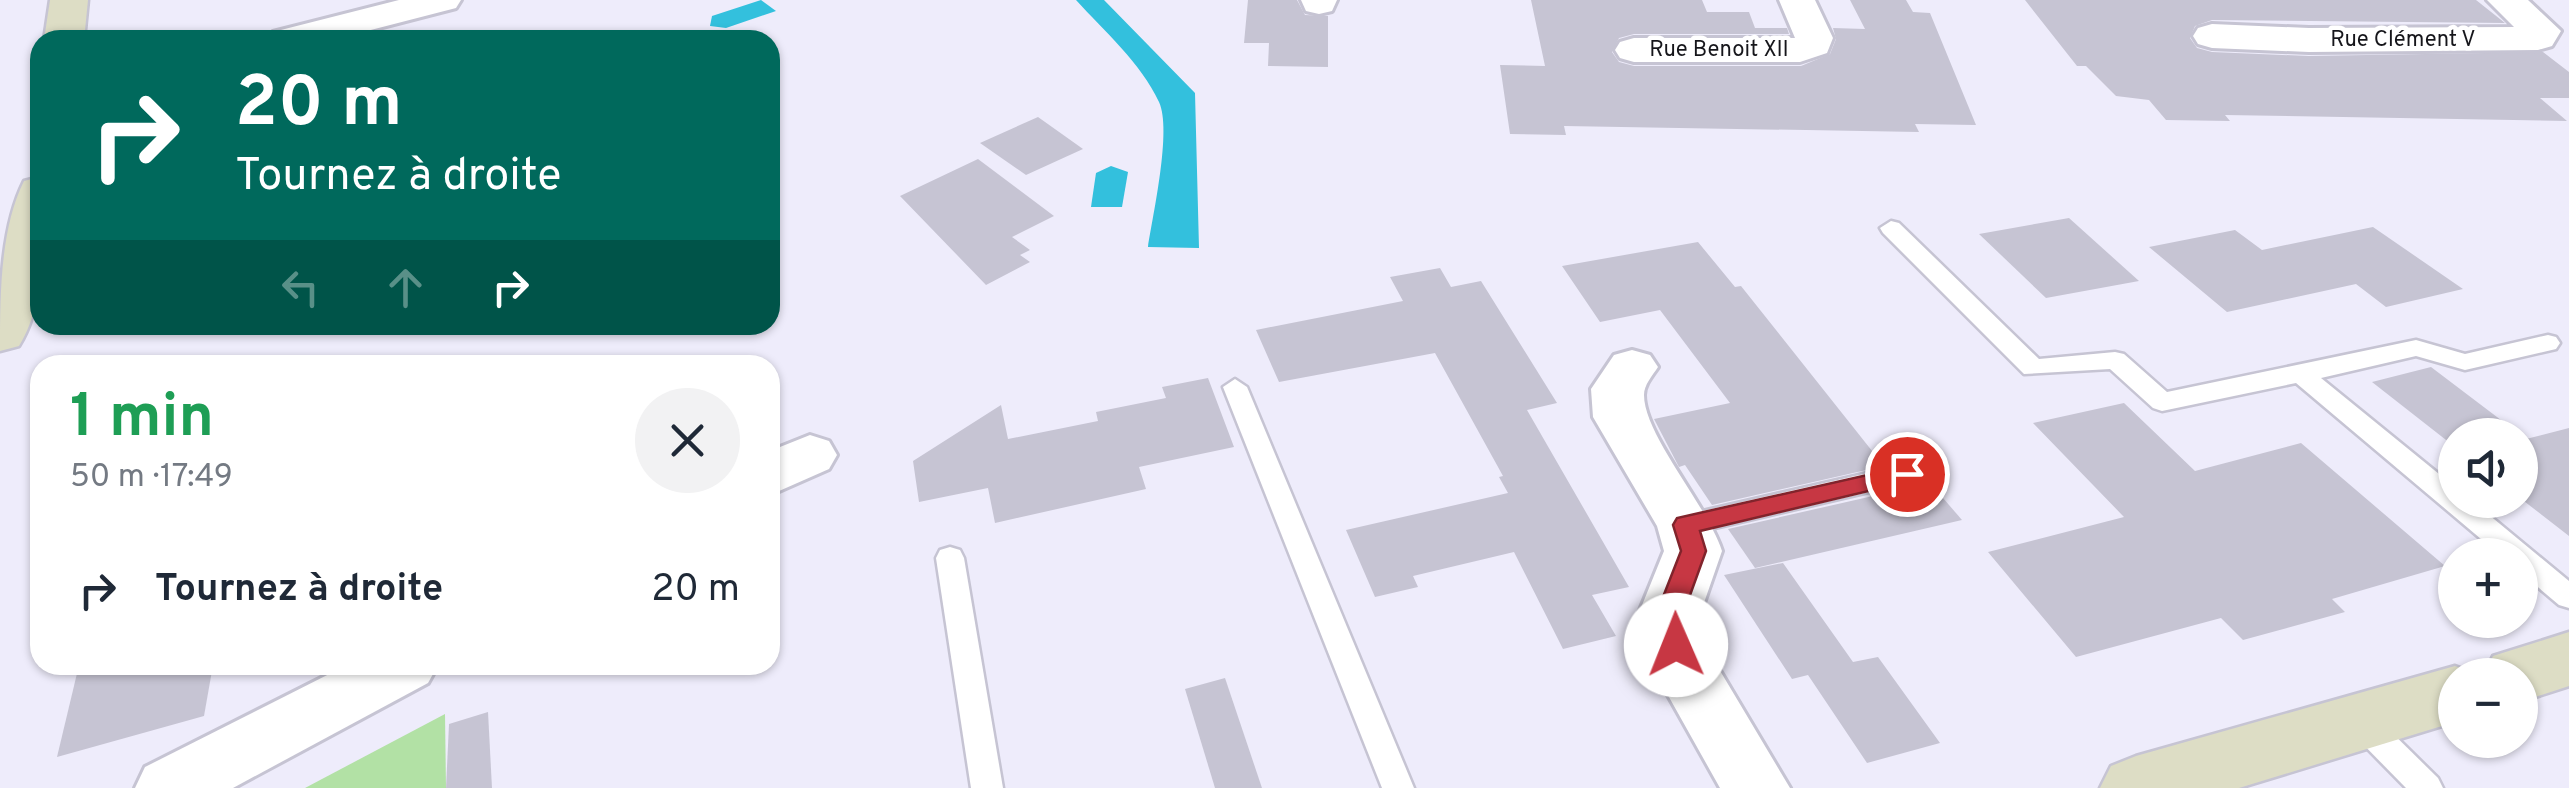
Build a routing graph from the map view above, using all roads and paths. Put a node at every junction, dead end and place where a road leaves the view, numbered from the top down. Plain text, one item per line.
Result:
1 (69, 0) edge
2 (443, 0) edge
3 (1797, 0) edge
4 (2505, 0) edge
5 (65, 30) edge
6 (326, 30) edge
7 (2212, 36) dead end
8 (1634, 50) dead end
9 (30, 211) edge
10 (1892, 228) dead end
11 (14, 245) edge
12 (0, 334) edge
13 (2548, 343) dead end
14 (1632, 366) dead end
15 (2301, 374) junction
16 (1235, 388) dead end
17 (1907, 474) dead end
18 (1686, 525) junction
19 (2497, 538) edge
20 (950, 558) dead end
21 (2538, 572) edge
22 (2569, 597) edge
23 (2569, 659) edge
24 (2538, 669) edge
25 (387, 675) edge
26 (2438, 699) edge
27 (2361, 722) junction
28 (169, 788) edge
29 (987, 788) edge
30 (1398, 788) edge
31 (1756, 788) edge
32 (2136, 788) edge
33 (2427, 788) edge

1 - 5 main road
2 - 6 street
3 - 8 street, Rue Benoit XII
4 - 7 street, Rue Clément V
9 - 11 main road
10 - 15 lane
11 - 12 main road
13 - 15 lane
14 - 18 street
15 - 19 lane
16 - 30 lane
17 - 18 lane
18 - 31 street
20 - 29 lane
21 - 22 lane
23 - 24 main road
25 - 28 street
26 - 27 main road
27 - 32 main road
27 - 33 lane

